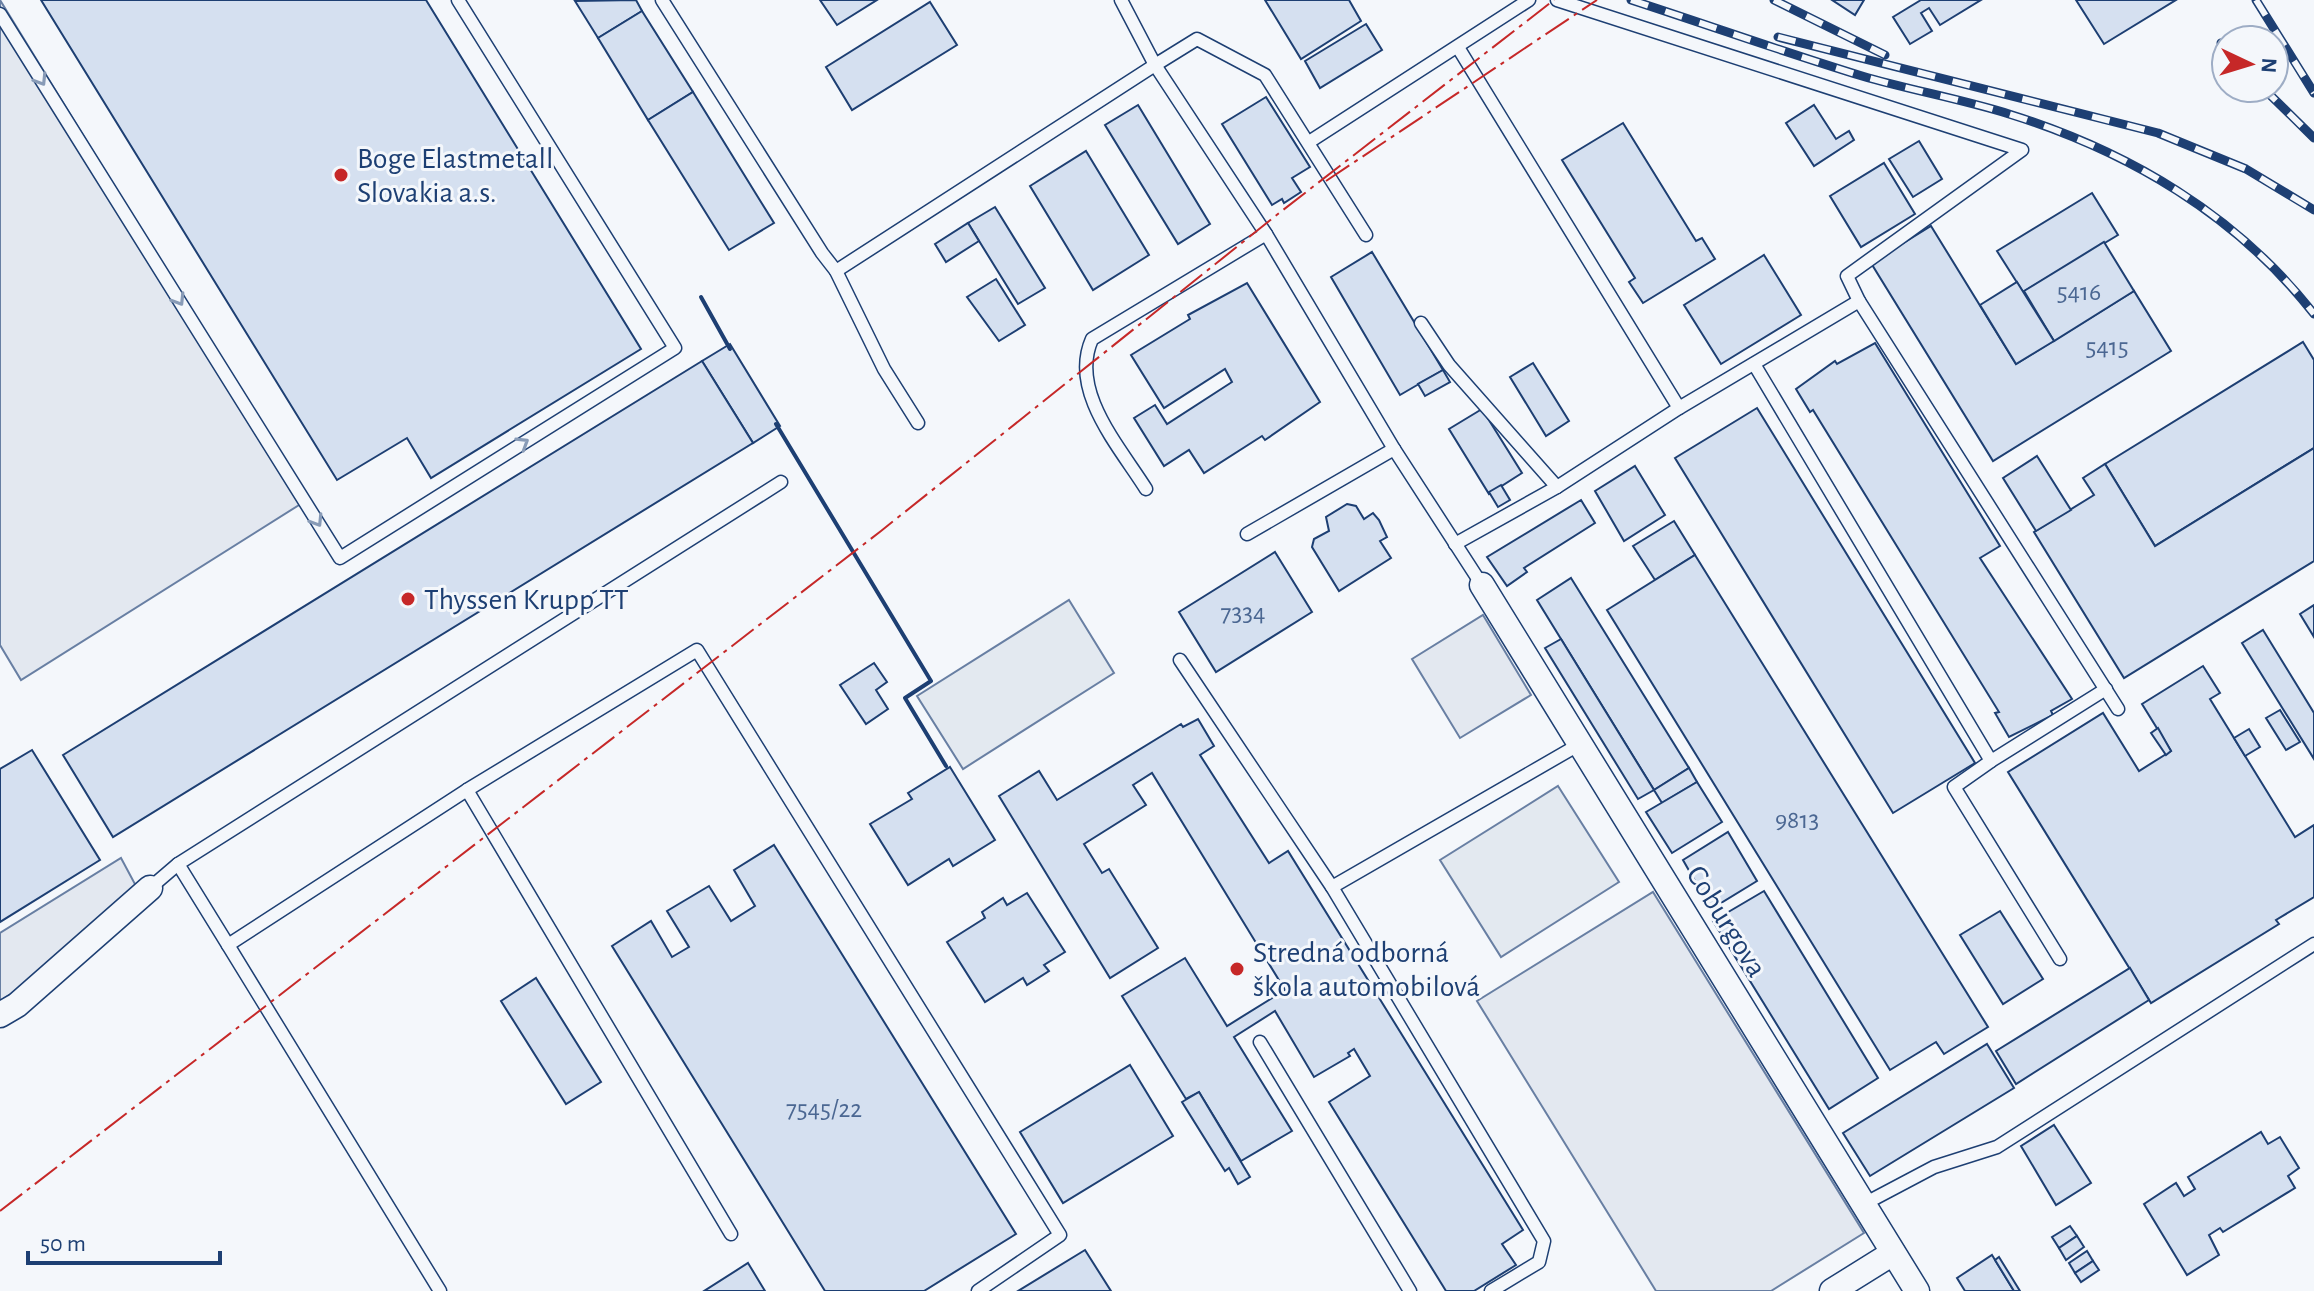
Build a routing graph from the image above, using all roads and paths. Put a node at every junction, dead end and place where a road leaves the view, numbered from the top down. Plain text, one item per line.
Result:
1 (458, 0) edge
2 (662, 0) edge
3 (1121, 0) edge
4 (1529, 0) edge
5 (1557, 0) edge
6 (0, 14) edge
7 (1459, 49) junction
8 (1155, 65) junction
9 (1309, 142) junction
10 (1266, 234) junction
11 (1366, 235) dead end
12 (836, 271) junction
13 (1859, 301) junction
14 (1421, 323) dead end
15 (1754, 364) junction
16 (1679, 408) junction
17 (918, 423) dead end
18 (1394, 449) junction
19 (781, 482) dead end
20 (1557, 487) junction
21 (1146, 489) dead end
22 (1247, 534) dead end
23 (1455, 544) junction
24 (1482, 585) joint
25 (1180, 660) dead end
26 (2106, 689) junction
27 (2118, 709) dead end
28 (1580, 744) junction
29 (1991, 761) junction
30 (467, 790) junction
31 (178, 864) junction
32 (1332, 887) junction
33 (150, 888) joint
34 (2314, 944) edge
35 (228, 945) junction
36 (2060, 959) dead end
37 (0, 1015) edge
38 (1260, 1042) dead end
39 (1864, 1204) junction
40 (731, 1234) dead end
41 (1893, 1253) junction
42 (440, 1291) edge
43 (978, 1291) edge
44 (1410, 1291) edge
45 (1491, 1291) edge
46 (1832, 1291) edge
47 (1917, 1291) edge

6 -> 1 lane
2 - 12 lane
3 - 8 lane
4 - 7 lane
5 - 13 lane
7 - 9 lane
7 - 16 lane
8 - 9 lane
8 - 10 lane
8 - 12 lane
9 - 11 lane
10 - 18 lane
10 - 21 lane
12 - 17 lane
13 - 15 lane
13 - 26 lane
14 - 20 lane
15 - 16 lane
15 - 29 lane
16 - 20 lane
18 - 22 lane
18 - 23 lane
19 - 31 lane
20 - 23 lane
23 - 24 lane
24 - 28 street, Coburgova
25 - 32 lane
26 - 27 lane
26 - 29 lane
28 - 32 lane
28 - 39 street, Coburgova
29 - 36 lane
30 - 35 lane
30 - 40 lane
30 - 43 lane
31 - 33 lane
31 - 35 lane
32 - 45 lane
33 - 37 street
34 - 39 lane
35 - 42 lane
38 - 44 lane
39 - 41 street, Coburgova
41 - 46 street
41 - 47 street, Coburgova

